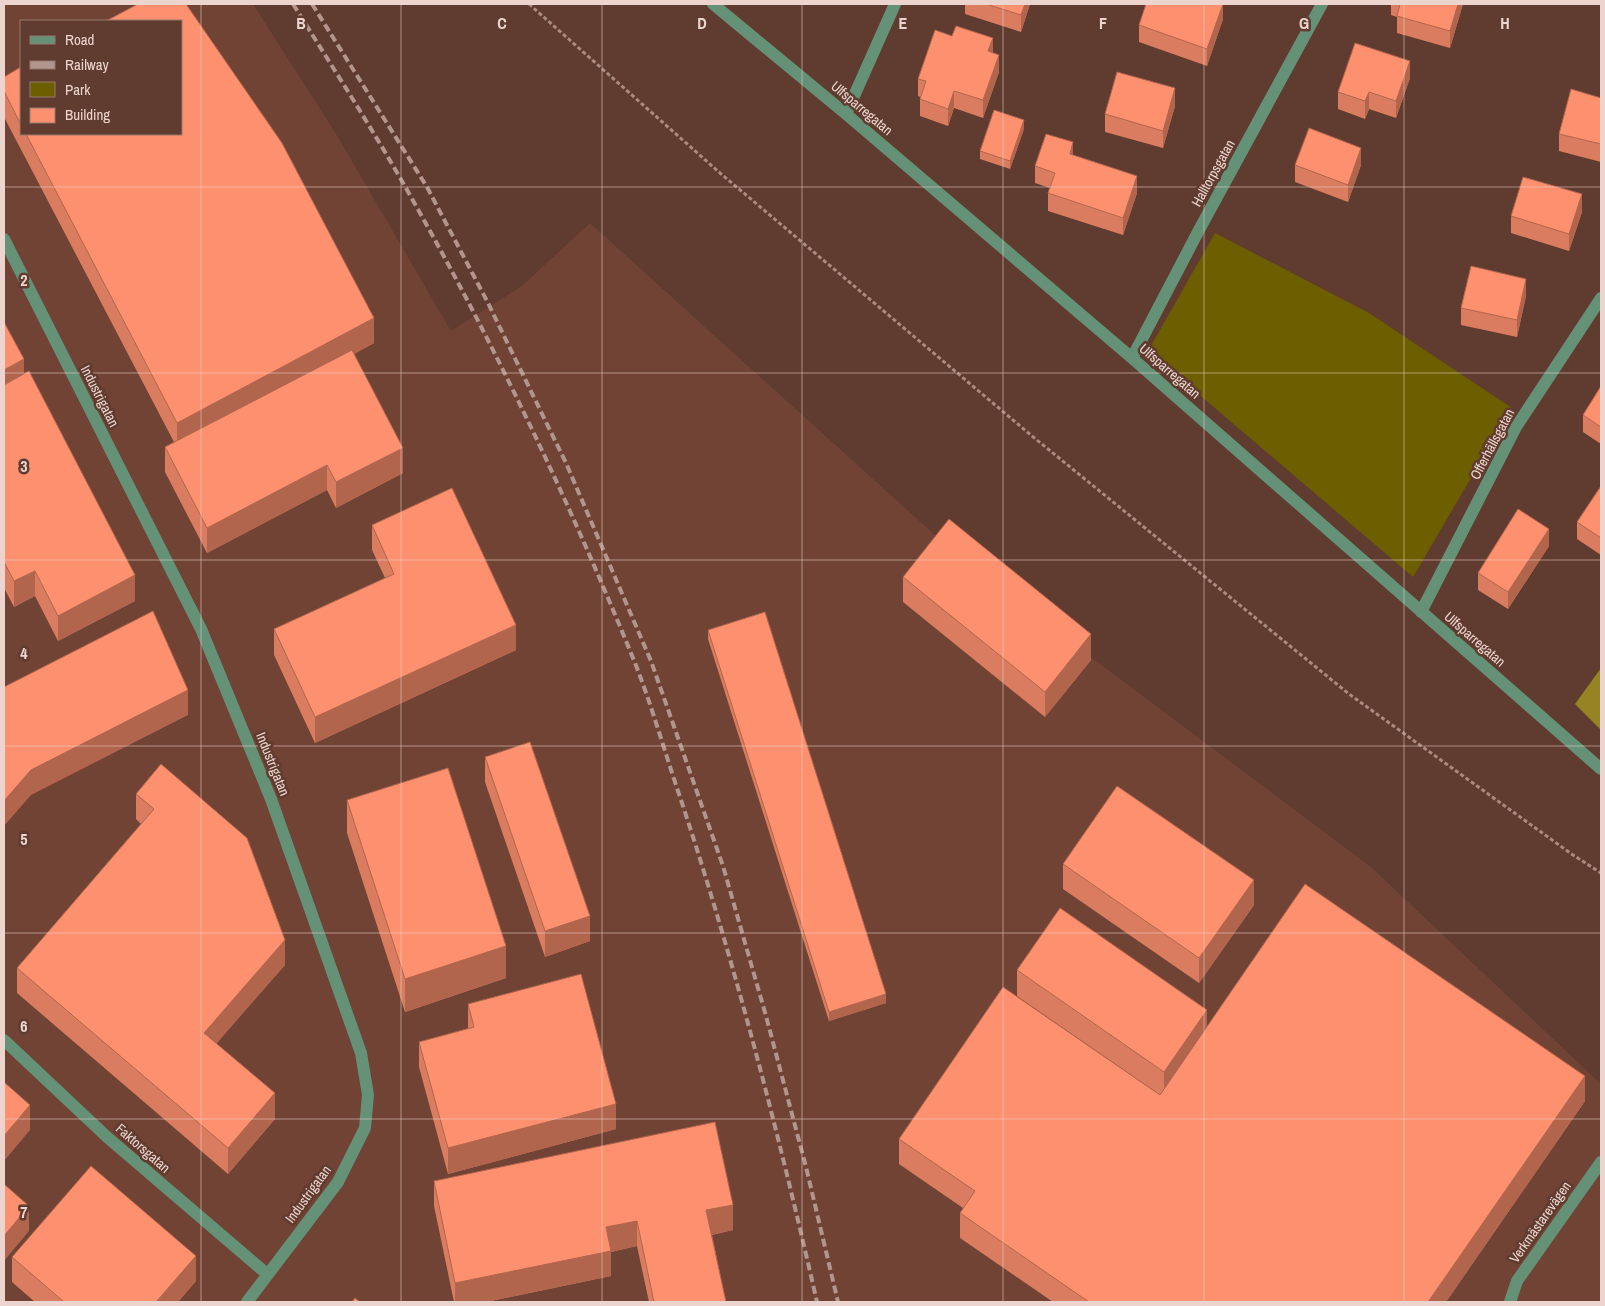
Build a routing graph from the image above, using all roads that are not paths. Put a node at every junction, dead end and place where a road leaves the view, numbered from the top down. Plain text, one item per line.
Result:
1 (714, 4) edge
2 (895, 4) edge
3 (1322, 4) edge
4 (846, 114) junction
5 (4, 239) edge
6 (1601, 298) edge
7 (1132, 358) junction
8 (1421, 612) junction
9 (1601, 769) edge
10 (4, 1040) edge
11 (1601, 1162) edge
12 (267, 1274) junction
13 (247, 1302) edge
14 (1510, 1302) edge

1 - 4 street, Ulfsparregatan
2 - 4 street
3 - 7 street, Halltorpsgatan
4 - 7 street, Ulfsparregatan
5 - 12 street, Industrigatan
6 - 8 street, Offerhällsgatan
7 - 8 street, Ulfsparregatan
8 - 9 street, Ulfsparregatan
10 - 12 street, Faktorsgatan
11 - 14 street, Verkmästarevägen
12 - 13 street, Industrigatan

